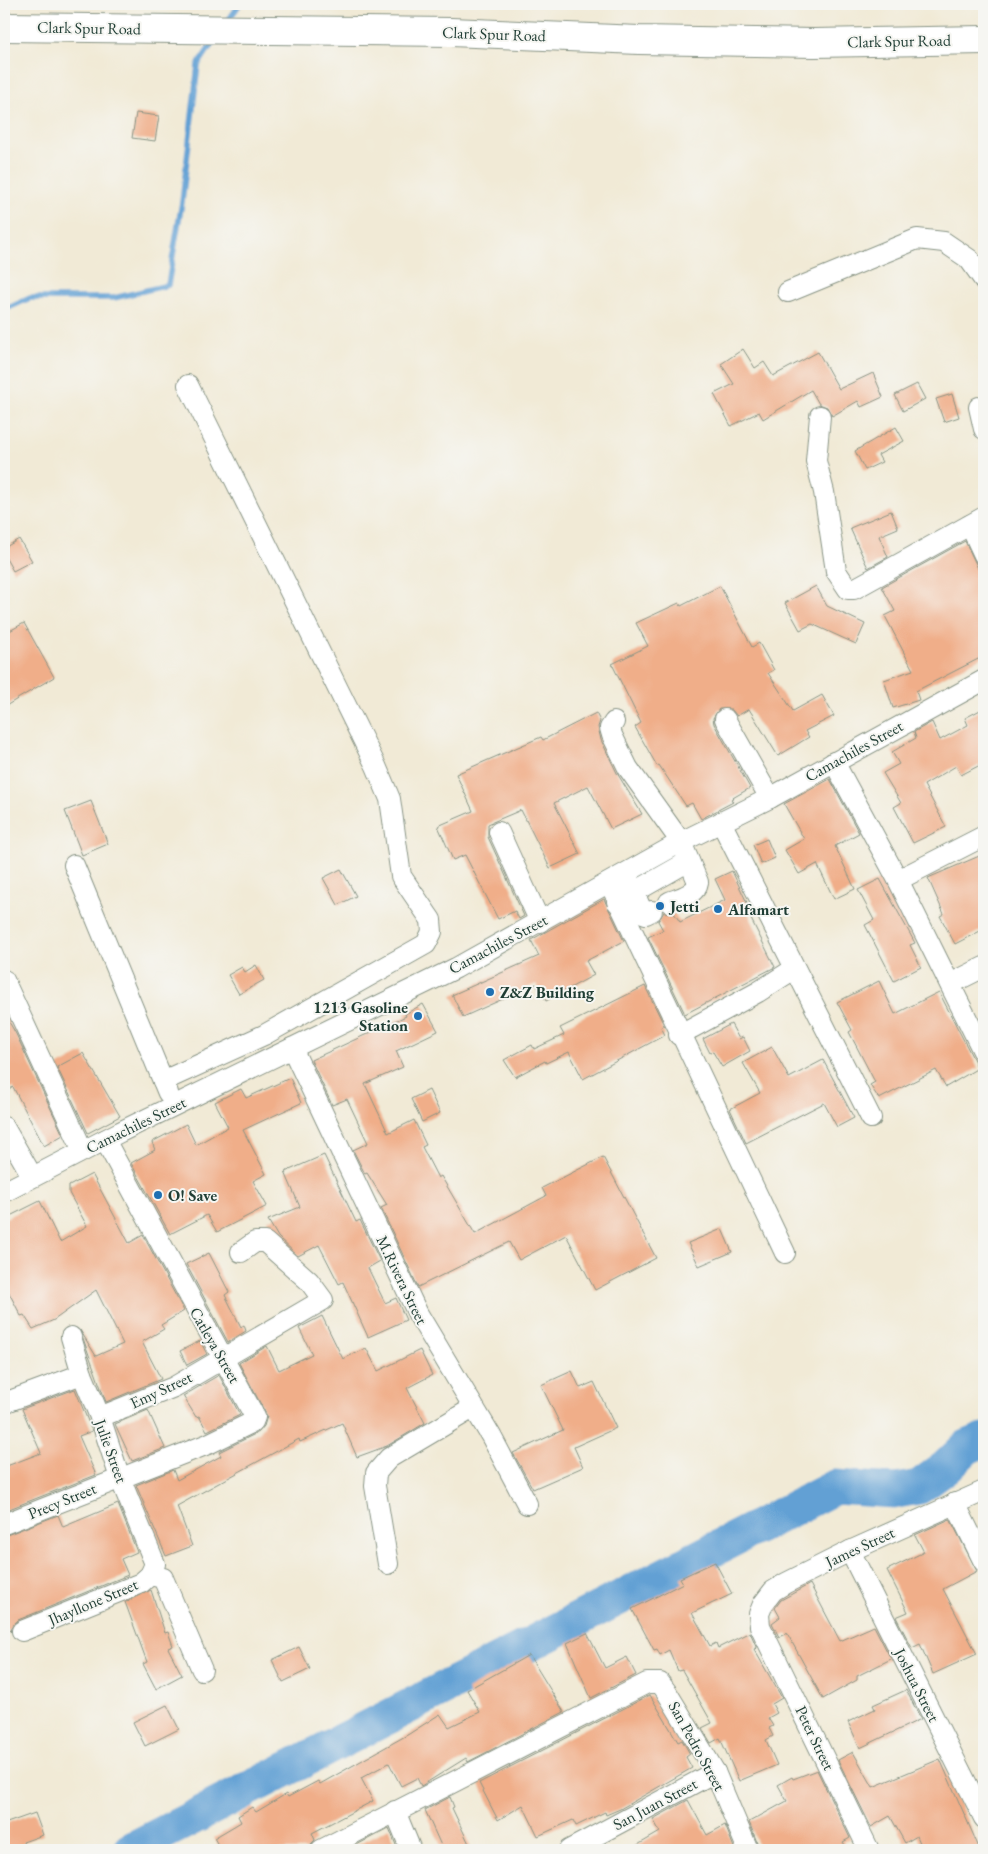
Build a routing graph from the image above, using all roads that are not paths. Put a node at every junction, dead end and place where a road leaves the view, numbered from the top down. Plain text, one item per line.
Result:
1 (4, 27) edge
2 (984, 40) edge
3 (984, 280) edge
4 (788, 292) dead end
5 (188, 385) dead end
6 (979, 407) dead end
7 (820, 416) dead end
8 (984, 429) edge
9 (977, 521) edge
10 (984, 555) edge
11 (984, 680) edge
12 (725, 719) dead end
13 (614, 722) dead end
14 (834, 762) junction
15 (770, 798) junction
16 (720, 822) junction
17 (500, 832) dead end
18 (984, 836) edge
19 (681, 842) junction
20 (689, 861) junction
21 (74, 865) dead end
22 (618, 879) junction
23 (898, 880) junction
24 (625, 898) junction
25 (540, 922) junction
26 (984, 967) edge
27 (794, 969) junction
28 (4, 980) edge
29 (950, 984) junction
30 (679, 1035) junction
31 (292, 1048) junction
32 (984, 1053) edge
33 (163, 1081) junction
34 (173, 1107) junction
35 (871, 1118) dead end
36 (4, 1127) edge
37 (105, 1140) junction
38 (84, 1150) junction
39 (32, 1176) junction
40 (4, 1192) edge
41 (241, 1252) dead end
42 (785, 1253) dead end
43 (71, 1337) dead end
44 (221, 1358) junction
45 (82, 1374) junction
46 (4, 1403) edge
47 (473, 1408) junction
48 (100, 1417) junction
49 (120, 1478) junction
50 (984, 1491) edge
51 (955, 1503) junction
52 (526, 1504) dead end
53 (4, 1524) edge
54 (850, 1551) junction
55 (984, 1562) edge
56 (388, 1564) dead end
57 (153, 1569) junction
58 (760, 1626) joint
59 (22, 1631) dead end
60 (202, 1670) dead end
61 (715, 1772) junction
62 (395, 1811) junction
63 (984, 1818) edge
64 (322, 1850) edge
65 (411, 1850) edge
66 (569, 1850) edge
67 (748, 1850) edge
68 (869, 1850) edge

1 - 2 highway, Clark Spur Road
3 - 4 street
5 - 33 street
6 - 8 street
7 - 9 street
9 - 10 street
11 - 14 street, Camachiles Street
12 - 15 street
13 - 19 street
14 - 15 street, Camachiles Street
14 - 23 street
15 - 16 street, Camachiles Street
16 - 19 street, Camachiles Street
16 - 27 street
17 - 25 street
18 - 23 street
19 - 20 street
19 - 22 street, Camachiles Street
20 - 24 street
20 - 24 street
21 - 33 street
22 - 24 street
22 - 25 street, Camachiles Street
23 - 29 street
24 - 30 street
25 - 31 street, Camachiles Street
26 - 29 street
27 - 30 street
27 - 35 street
28 - 38 street
29 - 32 street
30 - 42 street
31 - 34 street, Camachiles Street
31 - 47 street, M.Rivera Street
33 - 34 street
34 - 37 street, Camachiles Street
36 - 39 street
37 - 38 street, Camachiles Street
37 - 44 street, Catleya Street
38 - 39 street, Camachiles Street
39 - 40 street, Camachiles Street
41 - 44 street, Emy Street
43 - 45 street, Julie Street
44 - 48 street, Emy Street
44 - 49 street, Catleya Street
45 - 46 street
45 - 48 street, Julie Street
47 - 52 street, M.Rivera Street
47 - 56 street
48 - 49 street, Julie Street
49 - 53 street, Precy Street
49 - 57 street, Julie Street
50 - 51 street, James Street
51 - 54 street, James Street
51 - 55 street
54 - 58 street, James Street
54 - 63 street, Joshua Street
57 - 59 street, Jhayllone Street
57 - 60 street
58 - 68 street, Peter Street
61 - 62 street, San Pedro Street
61 - 66 street, San Juan Street
61 - 67 street, San Pedro Street
62 - 64 street
62 - 65 street

